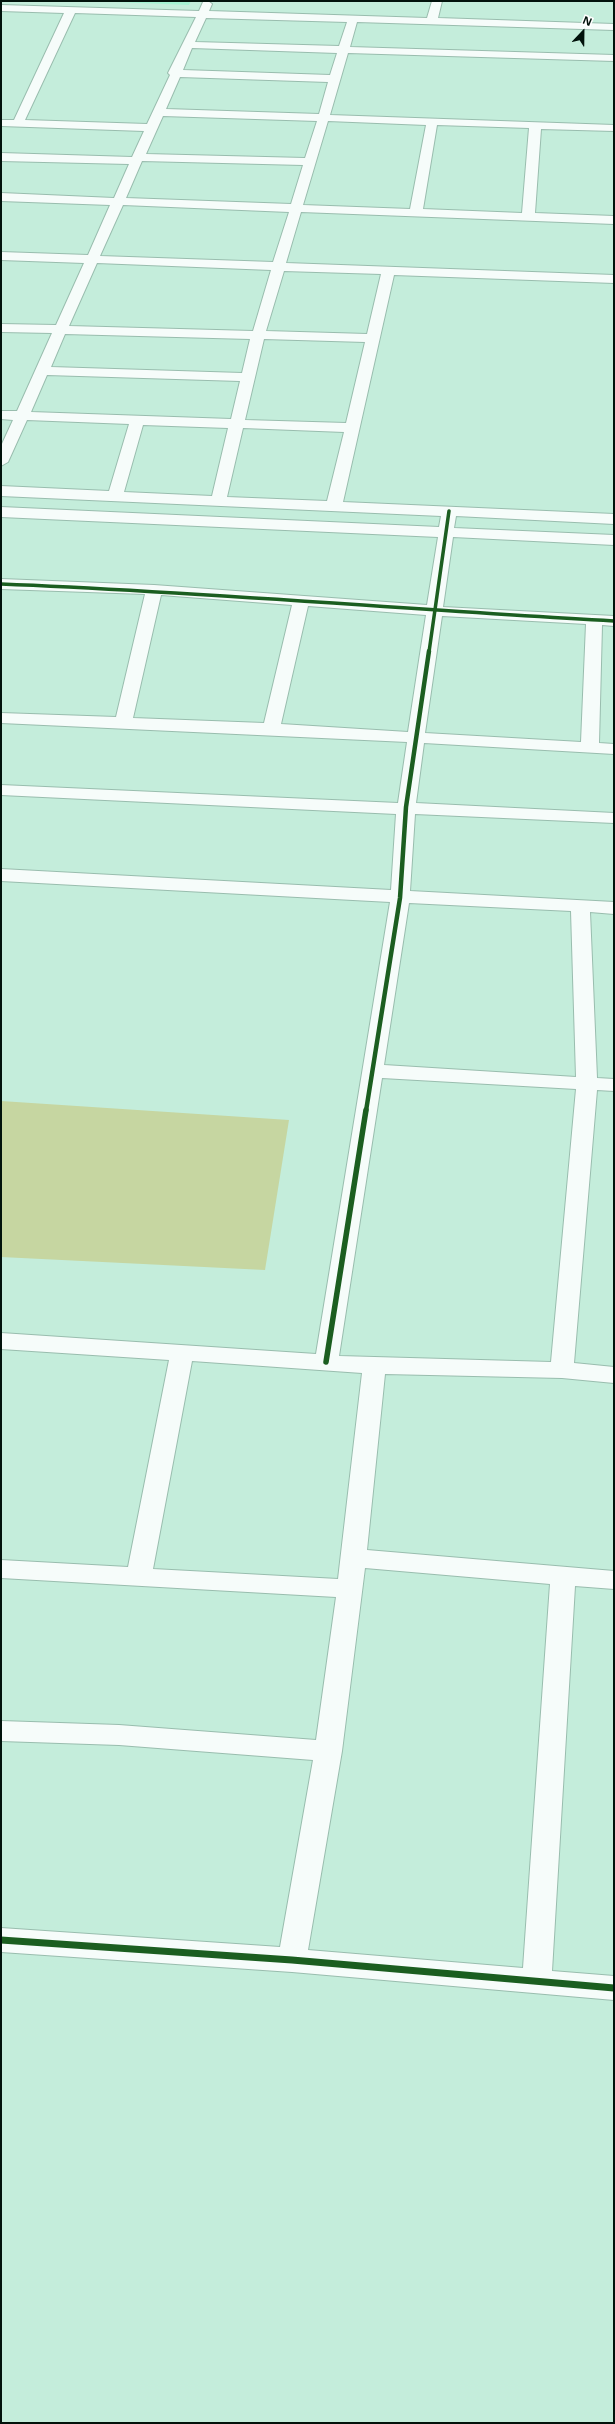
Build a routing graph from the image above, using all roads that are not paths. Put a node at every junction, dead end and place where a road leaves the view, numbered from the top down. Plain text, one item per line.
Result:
1 (208, 1) edge
2 (437, 1) edge
3 (1, 8) edge
4 (71, 10) junction
5 (200, 15) junction
6 (354, 19) junction
7 (432, 22) junction
8 (614, 27) edge
9 (188, 45) junction
10 (345, 50) junction
11 (614, 58) edge
12 (174, 73) junction
13 (336, 79) junction
14 (158, 112) junction
15 (324, 118) junction
16 (432, 122) junction
17 (1, 123) edge
18 (18, 124) junction
19 (535, 125) junction
20 (151, 128) junction
21 (614, 128) edge
22 (1, 157) edge
23 (137, 159) junction
24 (311, 162) junction
25 (1, 197) edge
26 (117, 202) junction
27 (296, 208) junction
28 (416, 212) junction
29 (528, 217) junction
30 (614, 220) edge
31 (1, 256) edge
32 (93, 260) junction
33 (278, 267) junction
34 (388, 271) junction
35 (614, 280) edge
36 (1, 328) edge
37 (60, 330) junction
38 (258, 335) junction
39 (374, 338) junction
40 (41, 371) junction
41 (248, 377) junction
42 (1, 415) edge
43 (22, 416) junction
44 (137, 420) junction
45 (237, 424) junction
46 (352, 428) junction
47 (1, 462) edge
48 (1, 491) edge
49 (115, 496) junction
50 (218, 501) junction
51 (334, 506) junction
52 (449, 511) junction
53 (1, 512) edge
54 (614, 519) edge
55 (446, 533) junction
56 (614, 540) edge
57 (1, 584) edge
58 (154, 590) junction
59 (301, 602) junction
60 (436, 611) junction
61 (594, 620) junction
62 (614, 621) edge
63 (1, 718) edge
64 (123, 723) junction
65 (272, 729) junction
66 (416, 737) junction
67 (590, 747) junction
68 (614, 749) edge
69 (1, 790) edge
70 (406, 807) junction
71 (614, 818) edge
72 (1, 875) edge
73 (400, 898) junction
74 (580, 907) junction
75 (614, 908) edge
76 (372, 1071) junction
77 (587, 1084) junction
78 (614, 1085) edge
79 (1, 1341) edge
80 (182, 1353) junction
81 (326, 1362) junction
82 (374, 1366) junction
83 (562, 1370) junction
84 (614, 1375) edge
85 (354, 1558) junction
86 (1, 1569) edge
87 (563, 1576) junction
88 (139, 1578) junction
89 (614, 1580) edge
90 (349, 1589) junction
91 (1, 1731) edge
92 (328, 1751) junction
93 (1, 1940) edge
94 (292, 1960) junction
95 (537, 1981) junction
96 (614, 1988) edge

1 - 5 street
2 - 7 street
3 - 4 street
4 - 5 street
4 - 18 street
5 - 6 street
5 - 9 street
6 - 7 street
6 - 10 street
7 - 8 street
9 - 10 street
9 - 12 street
10 - 11 street
10 - 13 street
12 - 13 street
12 - 14 street
13 - 15 street
14 - 15 street
14 - 20 street
15 - 16 street
15 - 24 street
16 - 19 street
16 - 28 street
17 - 18 street
18 - 20 street
19 - 21 street
19 - 29 street
20 - 23 street
22 - 23 street
23 - 24 street
23 - 26 street
24 - 27 street
25 - 26 street
26 - 27 street
26 - 32 street
27 - 28 street
27 - 33 street
28 - 29 street
29 - 30 street
31 - 32 street
32 - 33 street
32 - 37 street
33 - 34 street
33 - 38 street
34 - 35 street
34 - 39 street
36 - 37 street
37 - 38 street
37 - 40 street
38 - 39 street
38 - 41 street
39 - 46 street
40 - 41 street
40 - 43 street
41 - 45 street
42 - 43 street
43 - 44 street
43 - 47 street
44 - 45 street
44 - 49 street
45 - 46 street
45 - 50 street
46 - 51 street
48 - 49 street
49 - 50 street
50 - 51 street
51 - 52 street
52 - 54 street
52 - 55 street
53 - 55 street
55 - 56 street
55 - 60 street
57 - 58 street
58 - 59 street
58 - 64 street
59 - 60 street
59 - 65 street
60 - 61 street
60 - 66 street
61 - 62 street
61 - 67 street
63 - 64 street
64 - 65 street
65 - 66 street
66 - 67 street
66 - 70 street
67 - 68 street
69 - 70 street
70 - 71 street
70 - 73 street
72 - 73 street
73 - 74 street
73 - 76 street
74 - 75 street
74 - 77 street
76 - 77 street
76 - 81 street
77 - 78 street
77 - 83 street
79 - 80 street
80 - 81 street
80 - 88 street
81 - 82 street
82 - 83 street
82 - 85 street
83 - 84 street
85 - 87 street
85 - 90 street
86 - 88 street
87 - 89 street
87 - 95 street
88 - 90 street
90 - 92 street
91 - 92 street
92 - 94 street
93 - 94 street
94 - 95 street
95 - 96 street

